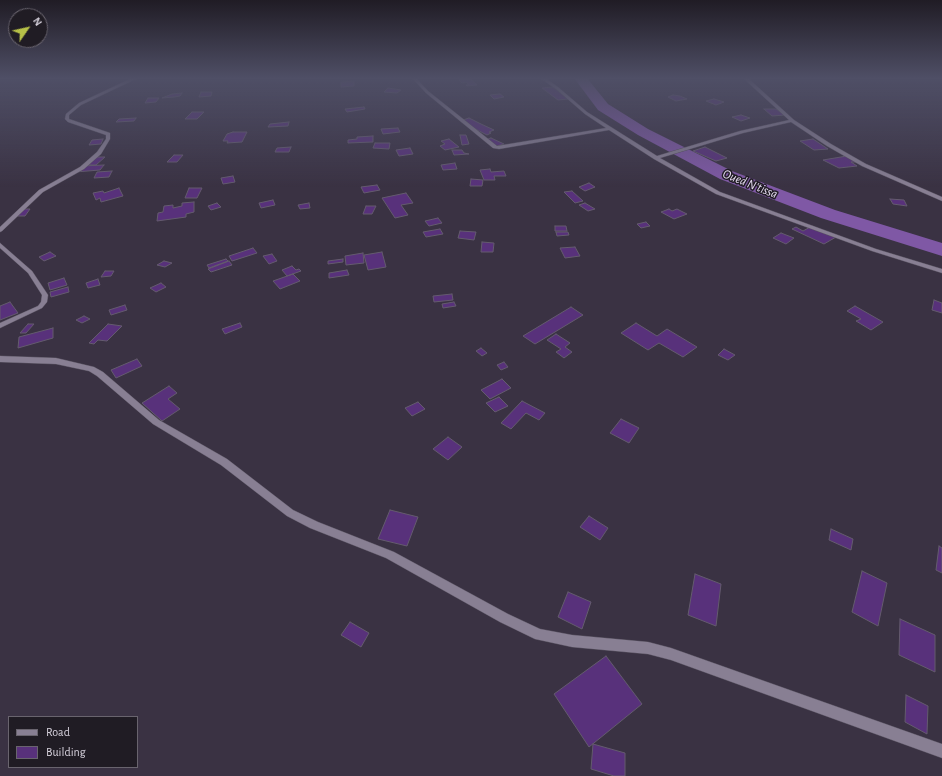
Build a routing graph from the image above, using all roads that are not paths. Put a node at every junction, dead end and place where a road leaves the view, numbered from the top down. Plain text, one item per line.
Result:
1 (68, 114) edge
2 (454, 114) edge
3 (588, 114) edge
4 (785, 114) edge
5 (792, 121) junction
6 (610, 130) junction
7 (656, 158) junction
8 (942, 199) edge
9 (0, 230) edge
10 (0, 245) edge
11 (942, 270) edge
12 (0, 326) edge
13 (0, 359) edge
14 (942, 751) edge

1 - 9 street
2 - 6 street
3 - 6 street
4 - 5 street
5 - 7 street
5 - 8 street
6 - 7 street
7 - 11 street
10 - 12 street
13 - 14 street

